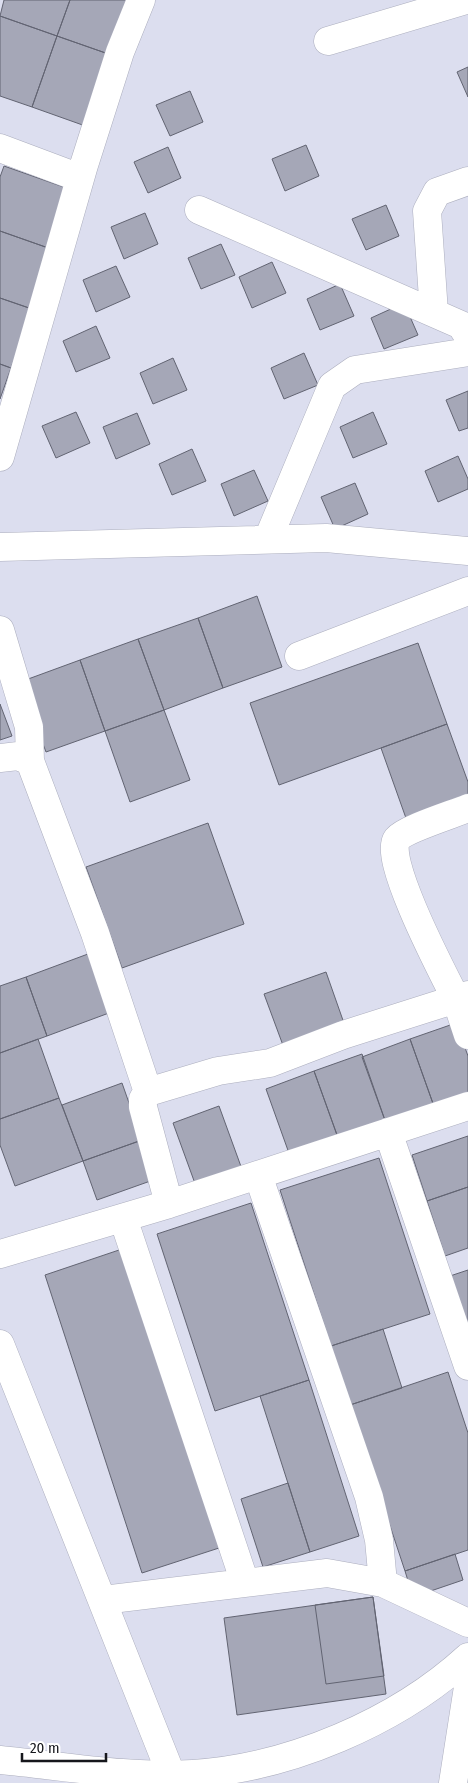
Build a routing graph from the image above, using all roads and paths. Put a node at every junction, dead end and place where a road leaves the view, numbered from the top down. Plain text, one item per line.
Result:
1 (141, 0) edge
2 (466, 0) edge
3 (328, 41) dead end
4 (0, 148) edge
5 (80, 178) junction
6 (468, 181) edge
7 (199, 210) dead end
8 (434, 314) junction
9 (468, 336) edge
10 (468, 352) edge
11 (0, 458) edge
12 (268, 540) junction
13 (0, 547) edge
14 (468, 551) edge
15 (468, 591) edge
16 (0, 630) edge
17 (299, 656) dead end
18 (0, 758) edge
19 (30, 761) junction
20 (468, 808) edge
21 (462, 997) edge
22 (468, 1035) edge
23 (148, 1092) junction
24 (468, 1106) edge
25 (388, 1132) junction
26 (258, 1175) junction
27 (169, 1204) junction
28 (123, 1218) junction
29 (0, 1254) edge
30 (2, 1356) edge
31 (468, 1366) edge
32 (245, 1583) junction
33 (383, 1583) junction
34 (103, 1600) junction
35 (468, 1623) edge
36 (468, 1657) edge
37 (468, 1687) edge
38 (0, 1760) edge
39 (115, 1777) edge
40 (188, 1778) edge
41 (454, 1783) edge

1 - 5 street
2 - 3 street
4 - 5 street
5 - 11 street
6 - 8 street
7 - 8 street
8 - 9 street
10 - 12 street
12 - 13 street
12 - 14 street
15 - 17 street
16 - 19 street
18 - 19 street
19 - 23 street
20 - 21 street
21 - 22 street
21 - 23 street
23 - 27 street
24 - 25 street
25 - 26 street
25 - 31 street
26 - 27 street
26 - 33 street
27 - 28 street
28 - 29 street
28 - 32 street
30 - 34 street
32 - 33 street
32 - 34 street
33 - 35 street
34 - 40 street
36 - 40 street
37 - 41 street
38 - 39 street
39 - 40 street

